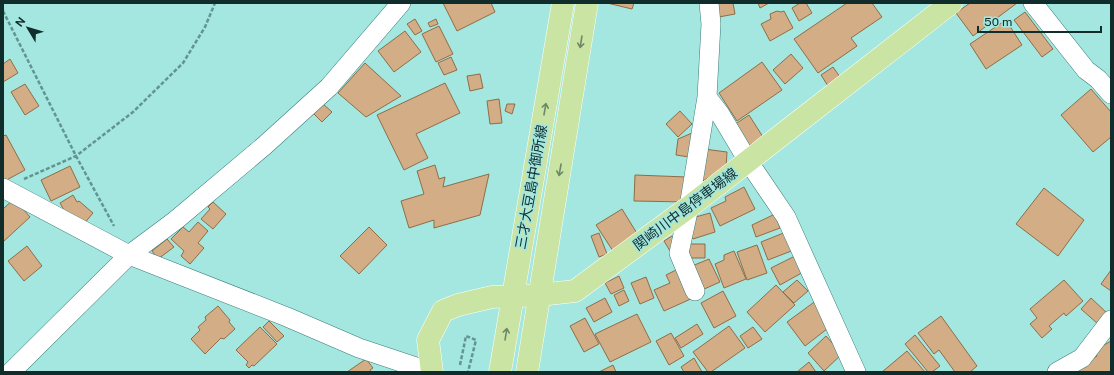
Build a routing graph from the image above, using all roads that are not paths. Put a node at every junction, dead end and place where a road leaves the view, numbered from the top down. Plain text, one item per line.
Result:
1 (401, 3) edge
2 (563, 3) edge
3 (587, 3) edge
4 (709, 3) edge
5 (950, 3) edge
6 (1033, 3) edge
7 (1111, 94) edge
8 (707, 97) junction
9 (748, 161) junction
10 (10, 185) edge
11 (690, 207) junction
12 (129, 255) junction
13 (694, 291) dead end
14 (539, 295) junction
15 (512, 297) junction
16 (1111, 320) edge
17 (11, 372) edge
18 (432, 372) edge
19 (500, 372) edge
20 (527, 372) edge
21 (856, 372) edge
22 (1057, 372) edge

1 - 12 street
15 -> 2 main road, 三才大豆島中御所線
3 -> 14 main road, 三才大豆島中御所線
4 - 8 street
5 - 9 main road, 関崎川中島停車場線
6 - 7 street
8 - 9 street
8 - 11 street
9 - 11 main road, 関崎川中島停車場線
9 - 21 street
10 - 12 street
11 - 13 street
11 - 14 main road, 関崎川中島停車場線
12 - 17 street
12 - 18 street
14 - 15 main road, 関崎川中島停車場線
14 - 20 main road, 三才大豆島中御所線
15 - 18 main road, 関崎川中島停車場線
19 -> 15 main road, 三才大豆島中御所線
16 - 22 street

